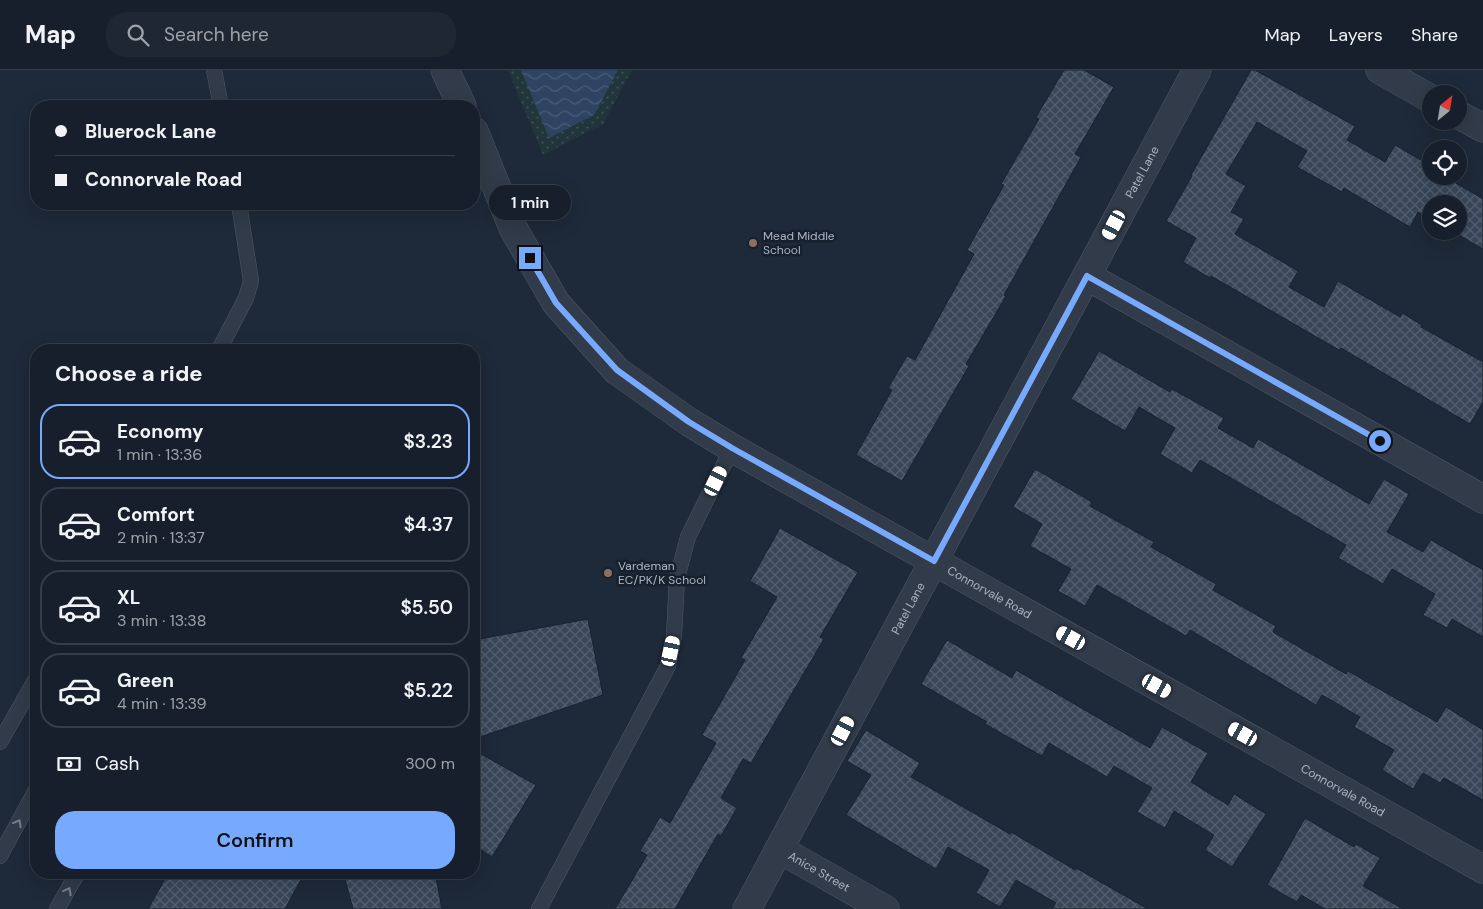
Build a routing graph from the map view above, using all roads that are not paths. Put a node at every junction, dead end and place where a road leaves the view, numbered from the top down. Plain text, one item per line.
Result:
1 (214, 70) edge
2 (445, 70) edge
3 (1197, 70) edge
4 (1380, 70) edge
5 (1422, 94) edge
6 (220, 100) edge
7 (459, 100) edge
8 (1468, 120) edge
9 (1483, 128) edge
10 (480, 146) edge
11 (240, 210) edge
12 (1087, 276) junction
13 (223, 344) edge
14 (732, 448) junction
15 (1483, 499) edge
16 (934, 561) junction
17 (30, 690) edge
18 (0, 742) edge
19 (30, 801) edge
20 (779, 849) junction
21 (0, 856) edge
22 (1483, 869) edge
23 (74, 879) edge
24 (57, 909) edge
25 (539, 909) edge
26 (747, 909) edge
27 (885, 909) edge

1 - 6 lane
2 - 7 street
3 - 12 street, Patel Lane
4 - 5 street
8 - 9 street
10 - 14 street, Connorvale Road
11 - 13 lane
12 - 15 street
12 - 16 street, Patel Lane
14 - 16 street, Connorvale Road
14 - 25 lane
16 - 20 street, Patel Lane
16 - 22 street, Connorvale Road
17 - 18 lane
21 -> 19 lane
20 - 26 street, Patel Lane
20 - 27 street, Anice Street
24 -> 23 lane

